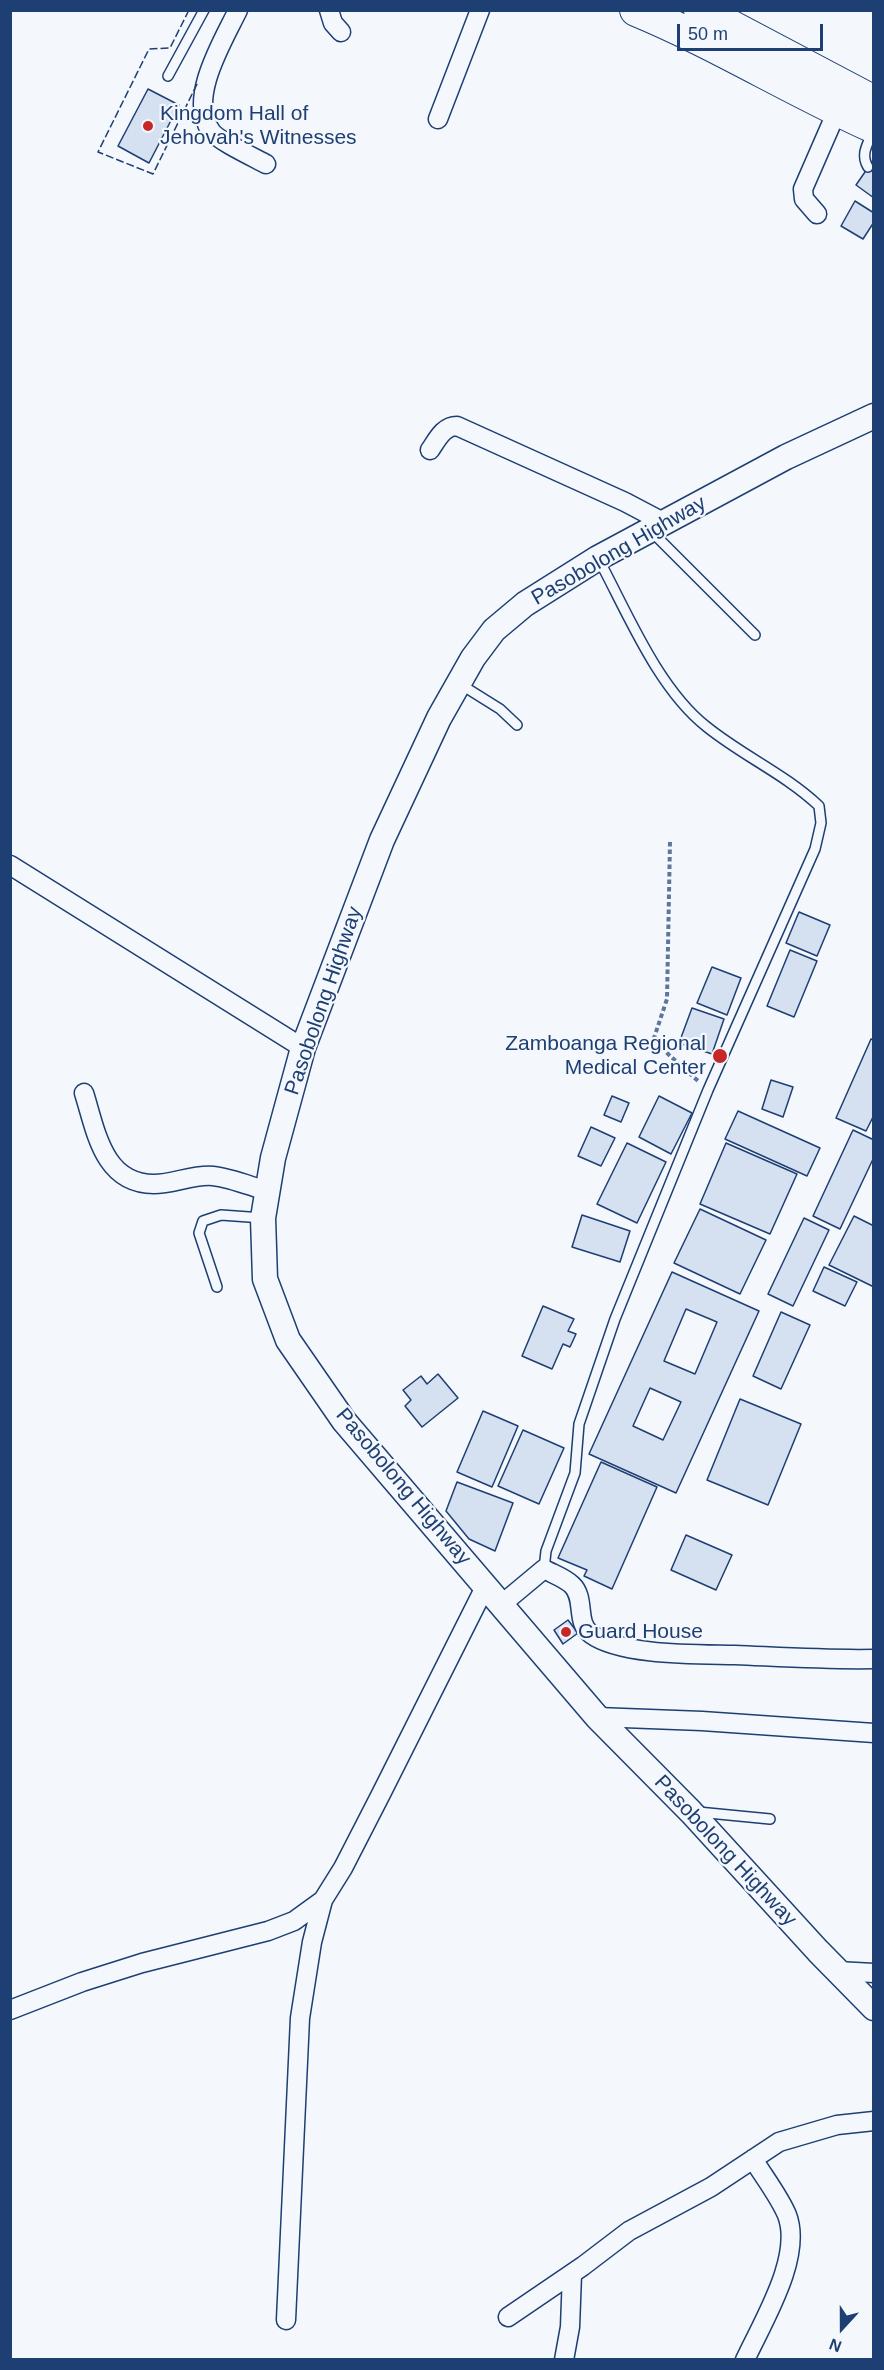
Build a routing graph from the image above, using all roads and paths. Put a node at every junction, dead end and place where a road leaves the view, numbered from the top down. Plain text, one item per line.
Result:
1 (204, 10) edge
2 (238, 10) edge
3 (330, 10) edge
4 (480, 10) edge
5 (636, 10) edge
6 (707, 12) edge
7 (341, 32) dead end
8 (168, 76) dead end
9 (873, 102) edge
10 (837, 111) junction
11 (438, 119) dead end
12 (873, 129) edge
13 (266, 164) dead end
14 (868, 167) dead end
15 (816, 214) dead end
16 (873, 416) edge
17 (430, 450) dead end
18 (656, 525) junction
19 (598, 558) junction
20 (755, 635) dead end
21 (458, 683) junction
22 (517, 725) dead end
23 (670, 842) dead end
24 (10, 865) edge
25 (303, 1048) junction
26 (708, 1090) junction
27 (84, 1093) dead end
28 (267, 1191) junction
29 (263, 1218) junction
30 (217, 1287) dead end
31 (544, 1569) junction
32 (486, 1585) junction
33 (501, 1604) junction
34 (873, 1659) edge
35 (597, 1717) junction
36 (873, 1733) edge
37 (691, 1812) junction
38 (770, 1819) dead end
39 (323, 1900) junction
40 (837, 1971) junction
41 (873, 1973) edge
42 (873, 2008) edge
43 (10, 2010) edge
44 (873, 2121) edge
45 (753, 2159) junction
46 (572, 2274) junction
47 (508, 2317) dead end
48 (286, 2320) dead end
49 (564, 2360) edge
50 (745, 2360) edge

1 - 8 lane
2 - 13 street
3 - 7 street
4 - 11 street
5 - 10 highway
6 - 9 highway
10 - 12 highway
10 - 15 street
12 - 14 lane
16 - 18 street, Pasobolong Highway
17 - 18 street
18 - 19 street, Pasobolong Highway
18 - 20 lane
19 - 21 street, Pasobolong Highway
19 - 26 lane
21 - 22 lane
21 - 25 street, Pasobolong Highway
23 - 26 path
24 - 25 street
25 - 28 street, Pasobolong Highway
26 - 31 lane
27 - 28 street
28 - 29 street, Pasobolong Highway
29 - 30 lane
29 - 32 street, Pasobolong Highway
31 - 33 street
31 - 34 street
32 - 33 street, Pasobolong Highway
32 - 39 street
33 - 35 street, Pasobolong Highway
35 - 36 street
35 - 37 street, Pasobolong Highway
37 - 38 lane
37 - 40 street, Pasobolong Highway
39 - 43 street
39 - 48 street
40 - 41 street
40 - 42 street, Pasobolong Highway
44 - 45 street
45 - 46 street
45 - 50 street
46 - 47 street
46 - 49 street

